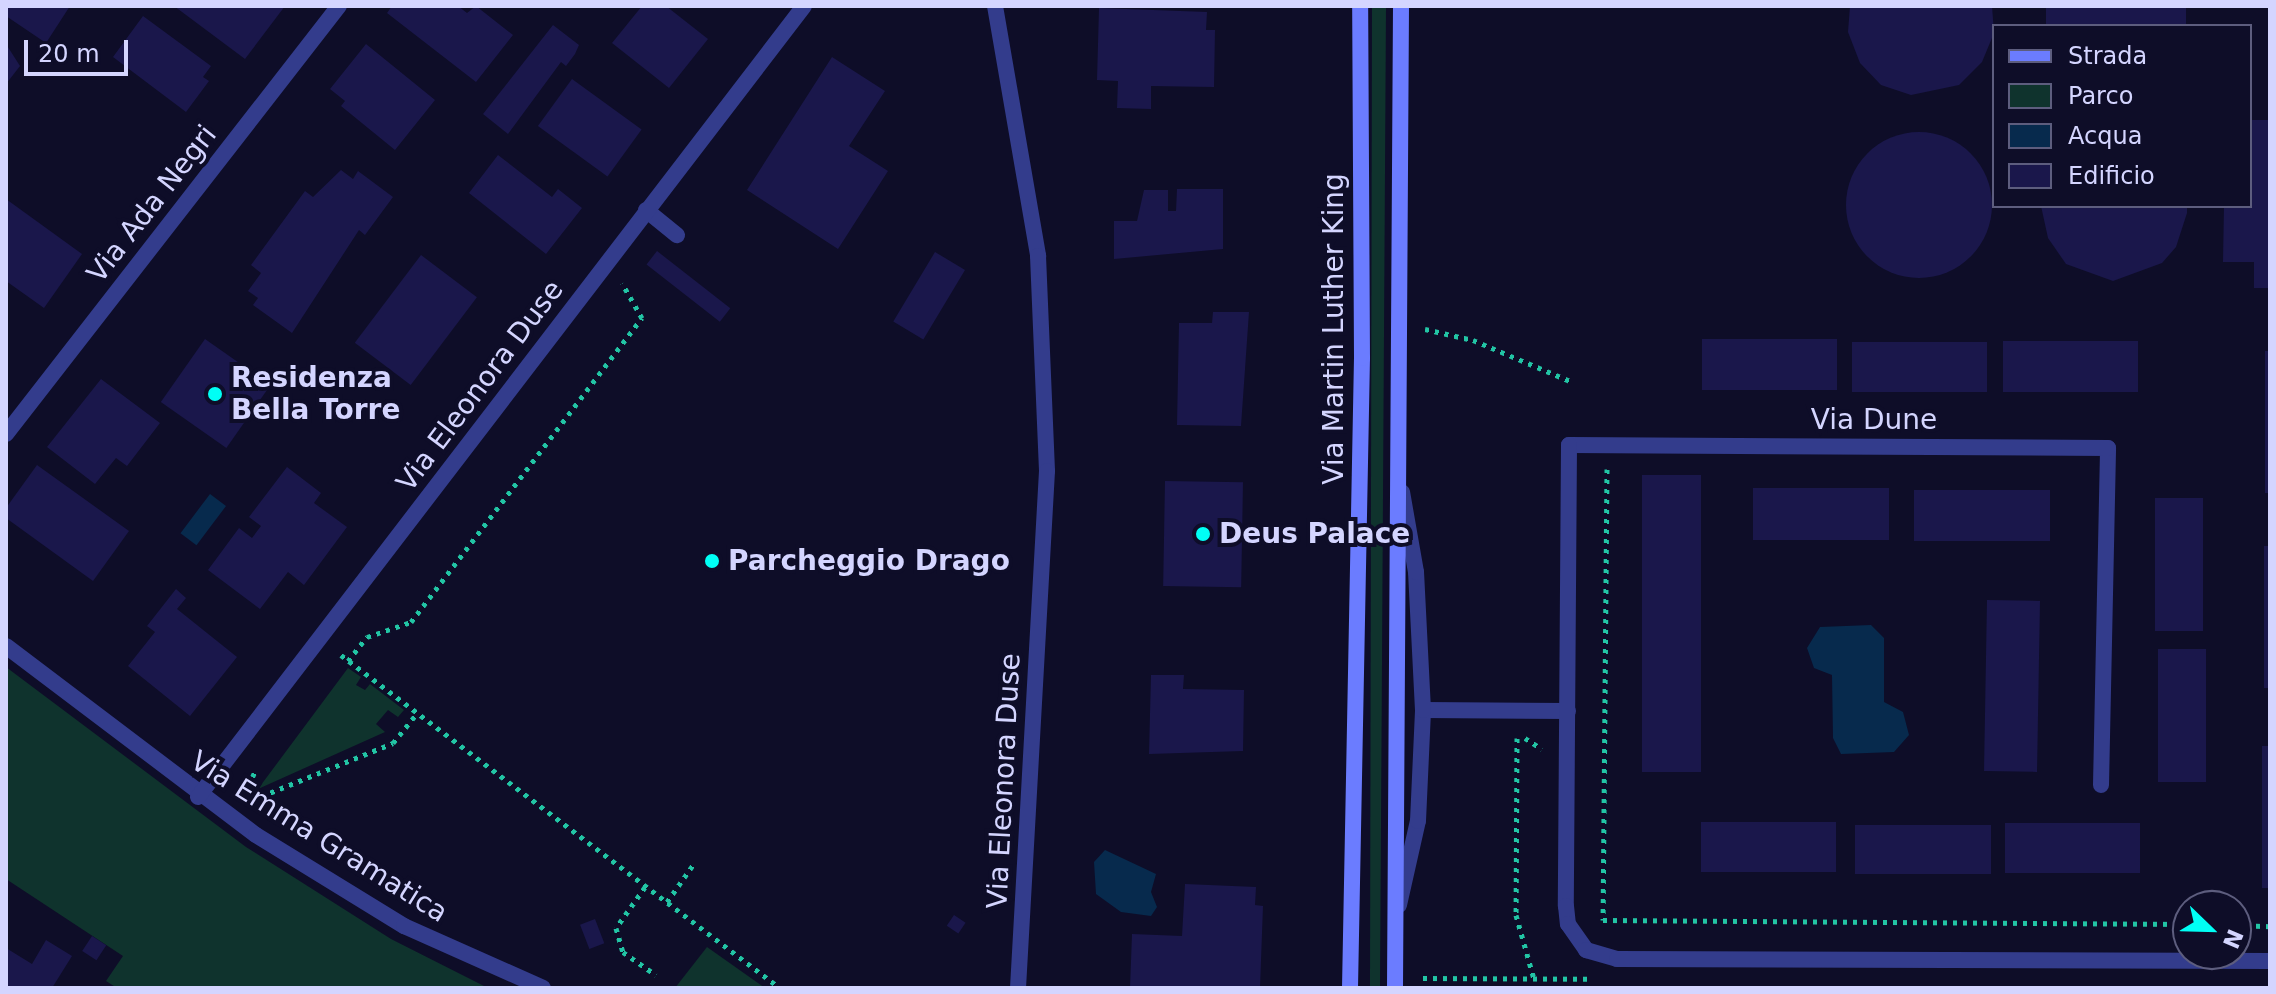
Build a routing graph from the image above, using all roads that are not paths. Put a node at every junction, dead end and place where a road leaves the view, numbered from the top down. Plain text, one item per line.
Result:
1 (339, 6) edge
2 (804, 6) edge
3 (995, 6) edge
4 (1360, 6) edge
5 (1401, 6) edge
6 (646, 210) junction
7 (677, 235) dead end
8 (6, 434) edge
9 (1399, 475) junction
10 (6, 646) edge
11 (1423, 710) junction
12 (1568, 711) junction
13 (2101, 785) dead end
14 (198, 797) junction
15 (1395, 923) junction
16 (2270, 961) edge
17 (543, 988) edge
18 (1018, 988) edge
19 (1350, 988) edge
20 (1395, 988) edge

1 - 8 street, Via Ada Negri
2 - 6 street, Via Eleonora Duse
3 - 18 street, Via Eleonora Duse
4 - 19 main road, Via Martin Luther King
5 - 9 main road
6 - 7 street
6 - 14 street, Via Eleonora Duse
9 - 11 street
9 - 15 main road
10 - 14 street, Via Emma Gramatica
11 - 12 street
11 - 15 street
12 - 13 street, Via Dune
12 - 16 street, Via Dune
14 - 17 street, Via Emma Gramatica
15 - 20 main road

